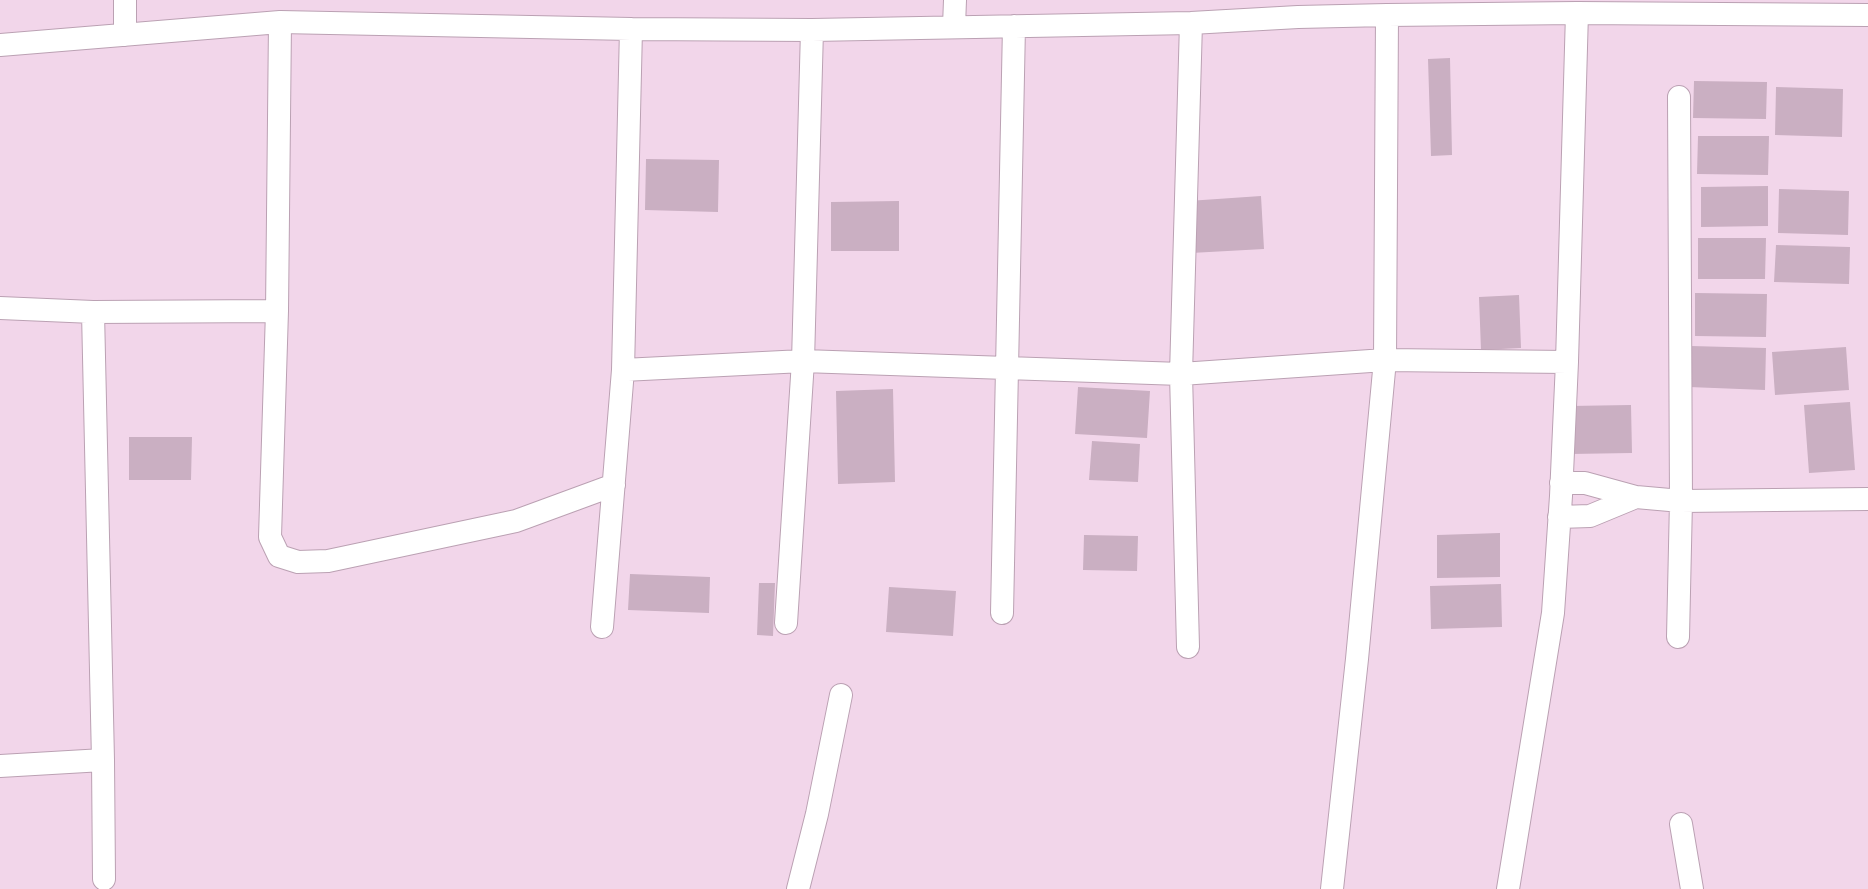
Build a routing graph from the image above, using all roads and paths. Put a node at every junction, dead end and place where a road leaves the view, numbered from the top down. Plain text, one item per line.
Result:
1 (125, 0) edge
2 (955, 0) edge
3 (1612, 7) edge
4 (1649, 7) edge
5 (1826, 7) edge
6 (1299, 8) edge
7 (1577, 13) junction
8 (1868, 14) edge
9 (1387, 15) junction
10 (280, 22) junction
11 (1191, 23) junction
12 (954, 26) junction
13 (1014, 26) junction
14 (631, 29) junction
15 (812, 30) junction
16 (125, 35) junction
17 (0, 45) edge
18 (1679, 97) dead end
19 (0, 308) edge
20 (277, 311) junction
21 (93, 312) junction
22 (1385, 360) junction
23 (803, 361) junction
24 (1567, 362) junction
25 (1006, 368) junction
26 (623, 370) junction
27 (1181, 374) junction
28 (1561, 483) junction
29 (614, 485) junction
30 (1636, 497) junction
31 (1868, 499) edge
32 (1681, 501) junction
33 (1559, 517) junction
34 (1002, 613) dead end
35 (786, 623) dead end
36 (602, 627) dead end
37 (1678, 637) dead end
38 (1188, 647) dead end
39 (841, 695) dead end
40 (103, 760) junction
41 (0, 766) edge
42 (1681, 824) dead end
43 (104, 879) dead end
44 (798, 889) edge
45 (1332, 889) edge
46 (1508, 889) edge
47 (1692, 889) edge

1 - 16 street
2 - 12 street
3 - 4 street
3 - 7 street
4 - 5 street
5 - 8 street
6 - 9 street
6 - 11 street
7 - 9 street
7 - 24 street
9 - 22 street
10 - 14 street
10 - 16 street
10 - 20 street
11 - 13 street
11 - 27 street
12 - 13 street
12 - 15 street
13 - 25 street
14 - 15 street
14 - 26 street
15 - 23 street
16 - 17 street
18 - 32 street
19 - 21 street
20 - 21 street
20 - 29 street
21 - 40 street
22 - 24 street
22 - 27 street
22 - 45 street
23 - 25 street
23 - 26 street
23 - 35 street
24 - 28 street
25 - 27 street
25 - 34 street
26 - 29 street
27 - 38 street
28 - 30 street
28 - 33 street
29 - 36 street
30 - 32 street
30 - 33 street
31 - 32 street
32 - 37 street
33 - 46 street
39 - 44 street
40 - 41 street
40 - 43 street
42 - 47 street

